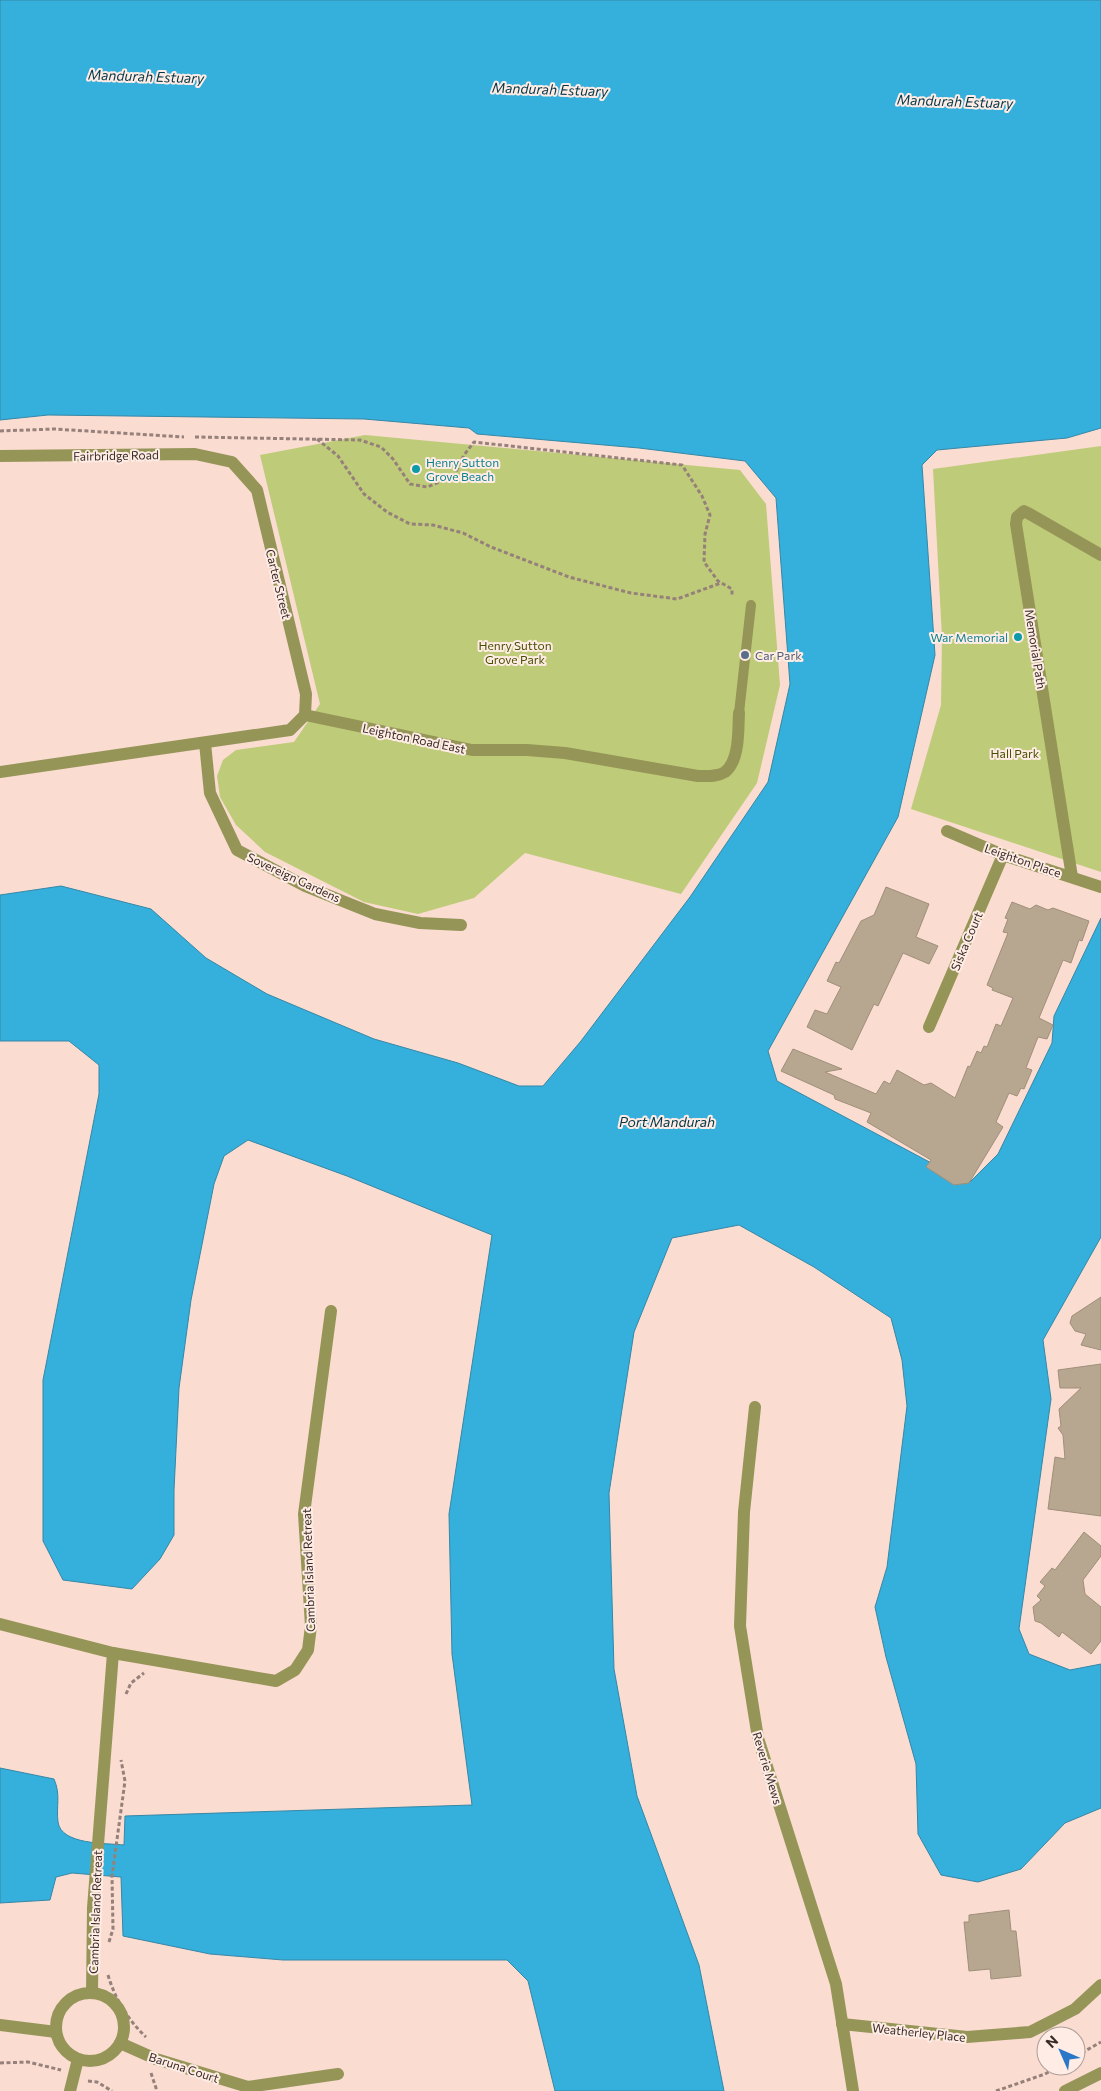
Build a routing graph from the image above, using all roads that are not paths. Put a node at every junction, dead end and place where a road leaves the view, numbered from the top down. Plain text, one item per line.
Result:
1 (0, 456) edge
2 (232, 462) joint
3 (1101, 555) edge
4 (752, 605) dead end
5 (739, 712) joint
6 (305, 715) junction
7 (205, 743) junction
8 (0, 772) edge
9 (947, 831) dead end
10 (1003, 855) junction
11 (1072, 877) junction
12 (1101, 887) edge
13 (461, 925) dead end
14 (929, 1027) dead end
15 (331, 1311) dead end
16 (756, 1408) dead end
17 (0, 1624) edge
18 (113, 1653) junction
19 (1101, 1985) edge
20 (92, 1993) junction
21 (842, 2024) junction
22 (0, 2025) edge
23 (56, 2032) junction
24 (120, 2042) junction
25 (78, 2059) junction
26 (1101, 2073) edge
27 (338, 2074) dead end
28 (70, 2091) edge
29 (852, 2091) edge
30 (1065, 2091) edge

1 - 2 street, Fairbridge Road
2 - 6 street, Carter Street
3 - 11 street, Memorial Path
4 - 5 lane, Leighton Road East
5 - 6 street, Leighton Road East
6 - 7 street
7 - 8 street
7 - 13 street, Sovereign Gardens
9 - 10 street, Leighton Place
10 - 11 street, Leighton Place
10 - 14 street, Siska Court
11 - 12 street, Leighton Place
15 - 18 street, Cambria Island Retreat
16 - 21 street, Reverie Mews
17 - 18 street, Cambria Island Retreat
18 - 20 street, Cambria Island Retreat
19 - 21 street, Weatherley Place
20 - 23 street
20 - 24 street
21 - 29 street, Reverie Mews
22 - 23 street
23 - 25 street
24 - 25 street
24 - 27 street, Baruna Court
25 - 28 street
26 - 30 street

